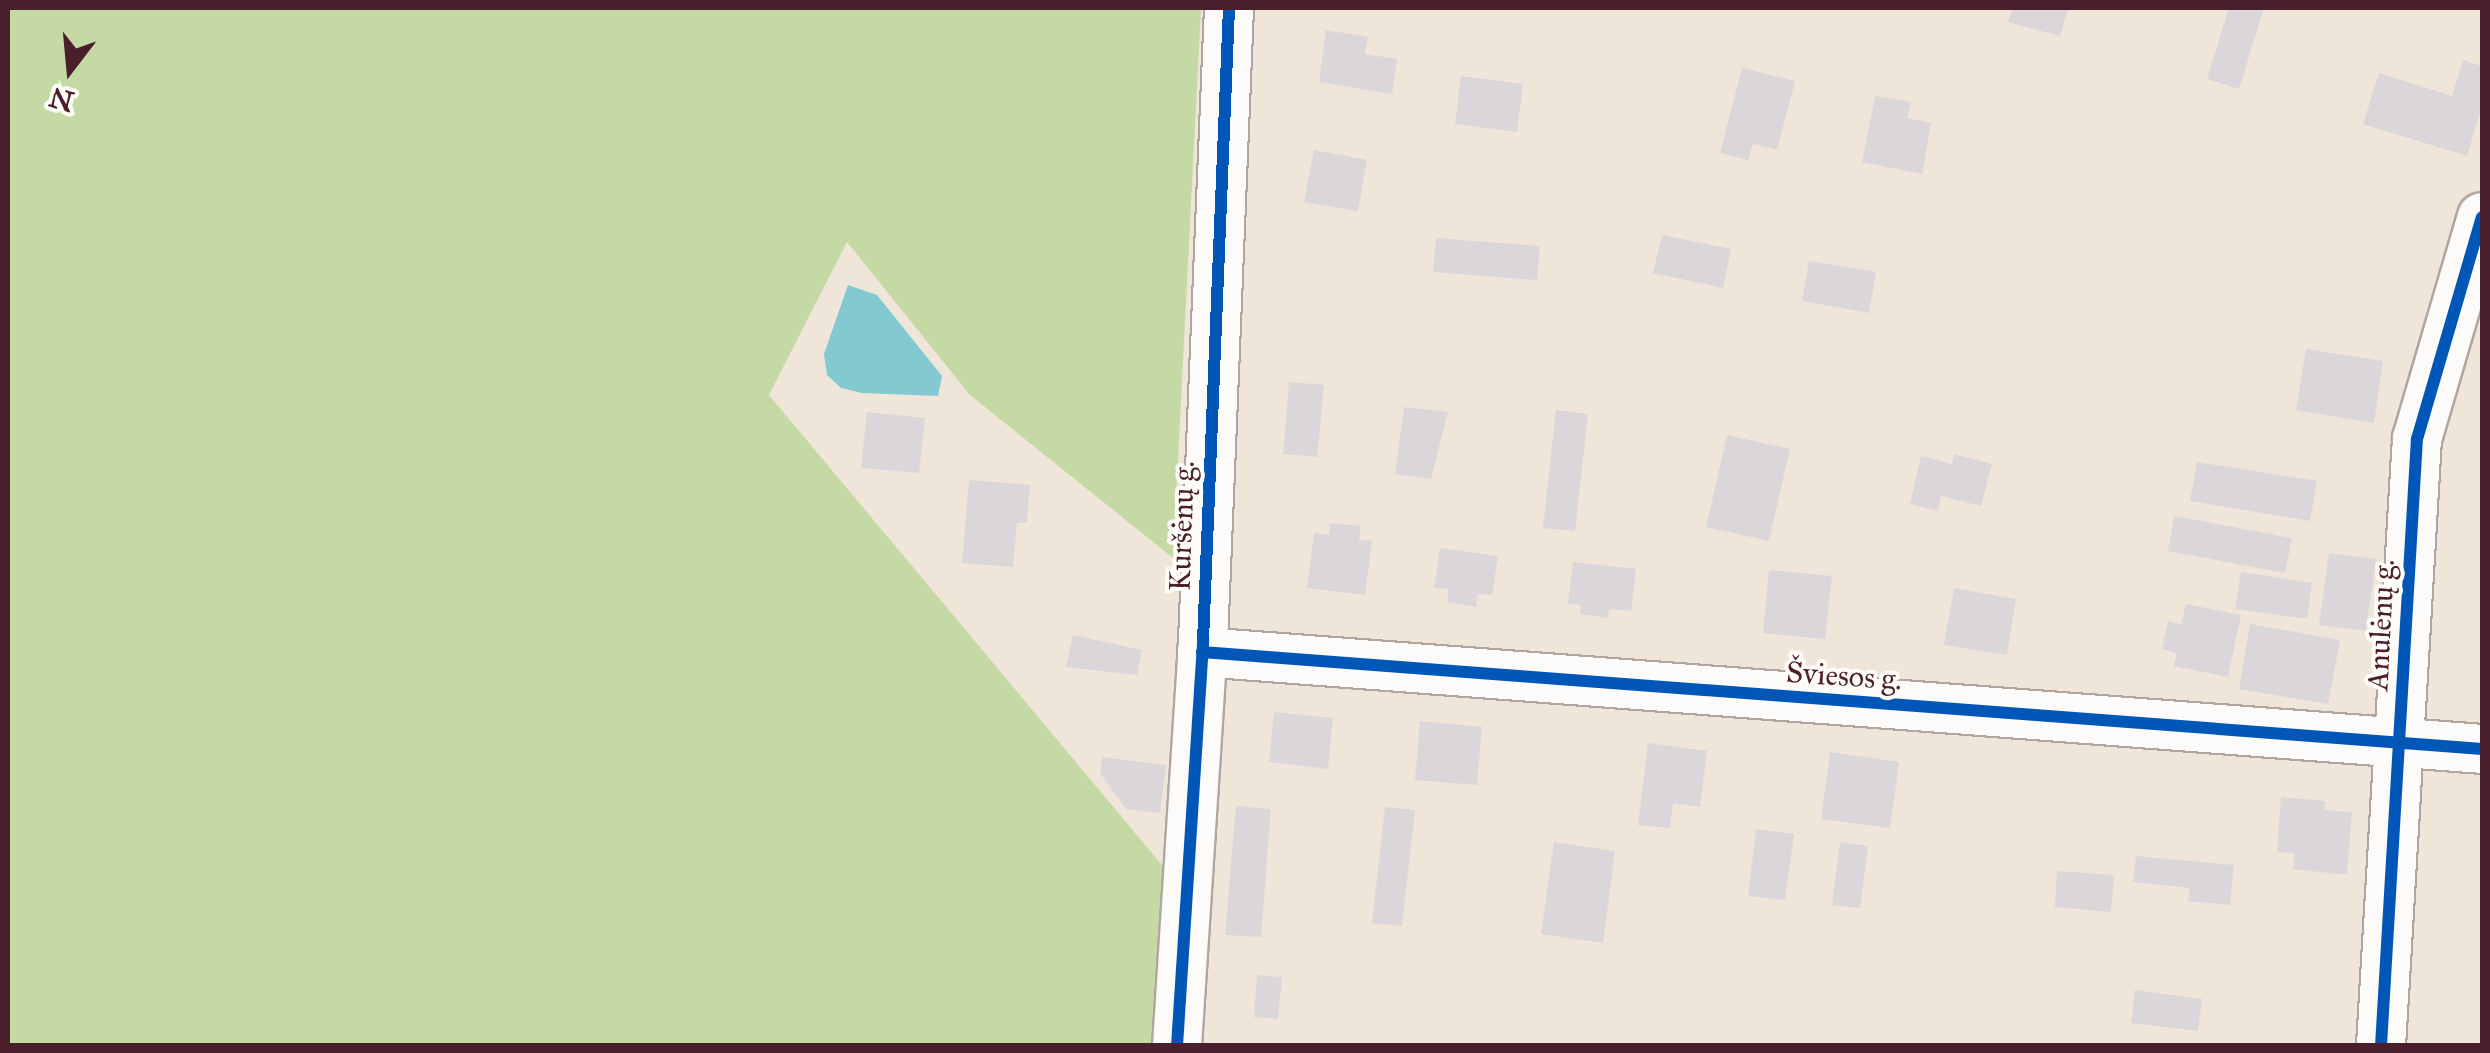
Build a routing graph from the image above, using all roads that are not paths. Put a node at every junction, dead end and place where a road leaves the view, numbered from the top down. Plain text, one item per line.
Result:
1 (1229, 8) edge
2 (2482, 217) edge
3 (1202, 652) junction
4 (2399, 744) junction
5 (2482, 749) edge
6 (1177, 1046) edge
7 (2381, 1046) edge

1 - 3 street, Kuršėnų g.
2 - 4 street, Anulėnų g.
3 - 4 street, Šviesos g.
3 - 6 street, Kuršėnų g.
4 - 5 street, Šviesos g.
4 - 7 street, Anulėnų g.

